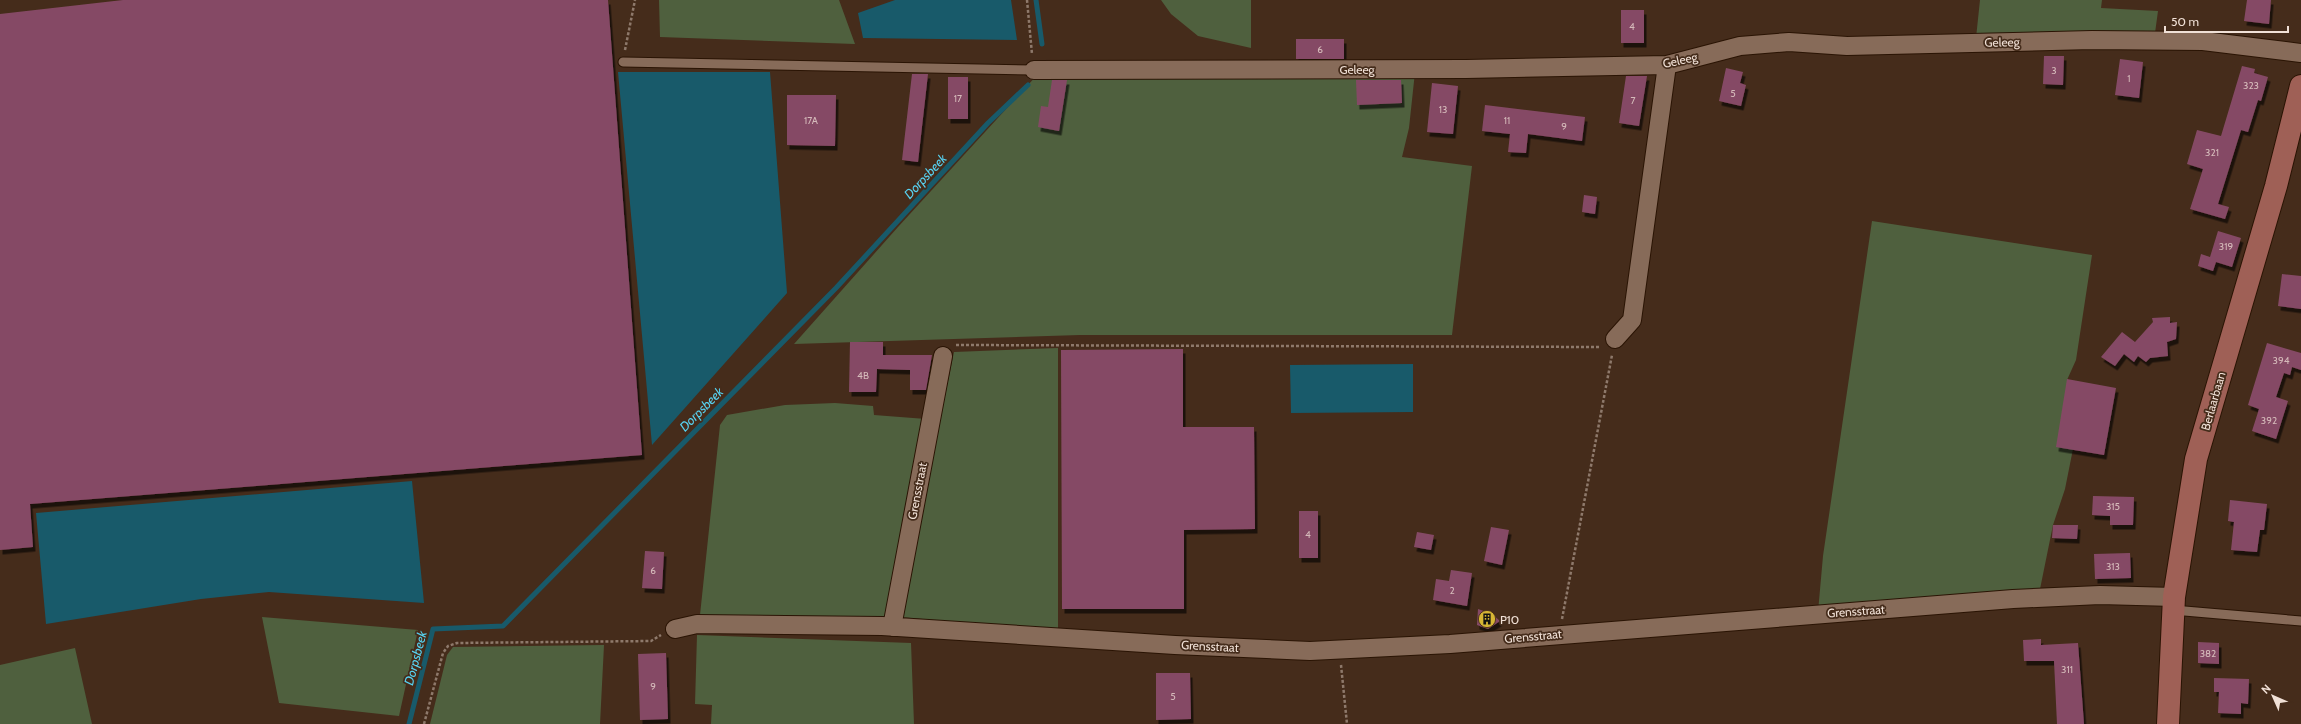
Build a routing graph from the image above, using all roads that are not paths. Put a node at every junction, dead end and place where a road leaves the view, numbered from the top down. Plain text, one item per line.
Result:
1 (2301, 53) edge
2 (623, 62) road end
3 (1667, 65) junction
4 (1034, 70) joint
5 (2301, 86) edge
6 (1615, 339) road end
7 (942, 356) road end
8 (2174, 604) junction
9 (2301, 621) edge
10 (892, 626) junction
11 (675, 629) road end
12 (2168, 724) edge

1 - 3 street, Geleeg
2 - 4 lane
3 - 4 street, Geleeg
3 - 6 street
5 - 8 street, Berlaarbaan
7 - 10 street, Grensstraat
8 - 9 lane
8 - 10 street, Grensstraat
8 - 12 street, Berlaarbaan
10 - 11 street, Grensstraat

